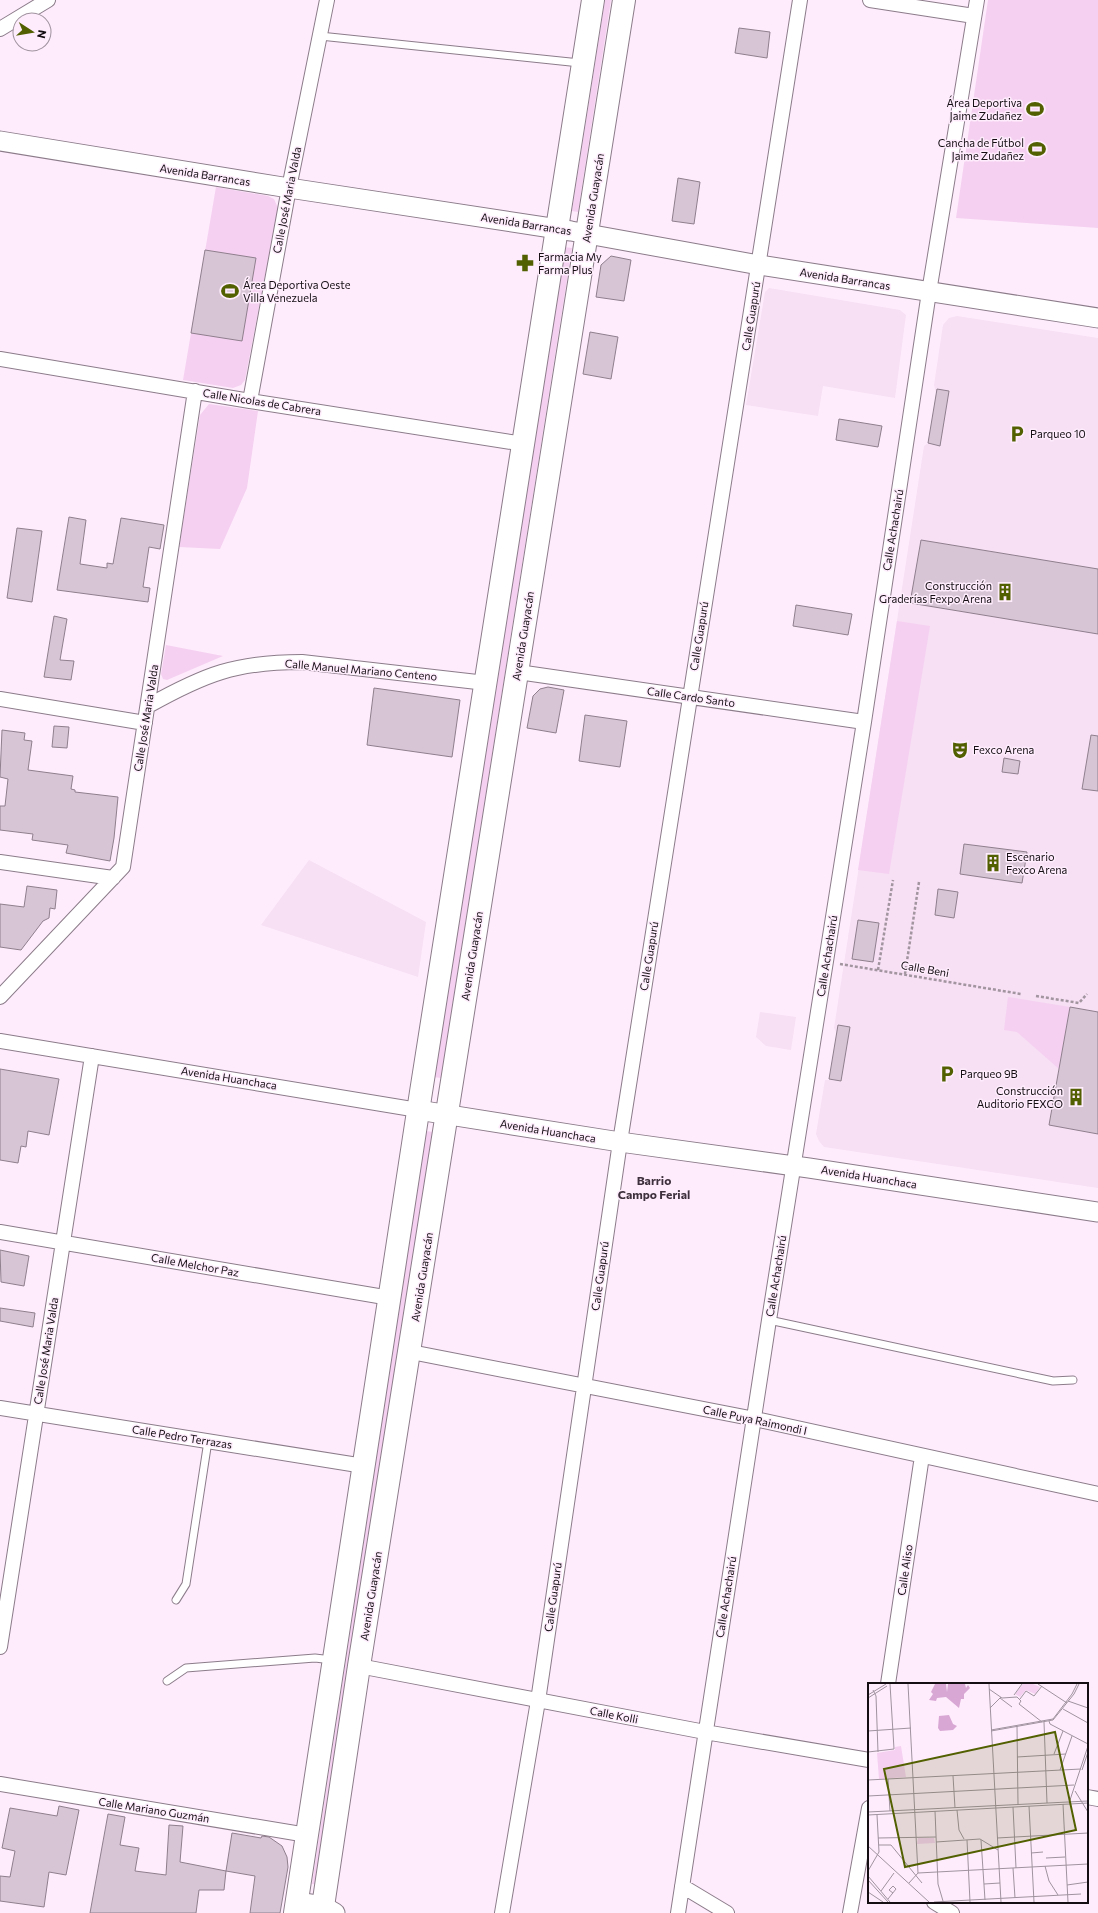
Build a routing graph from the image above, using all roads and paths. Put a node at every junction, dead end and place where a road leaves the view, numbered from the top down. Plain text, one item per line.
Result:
1 (48, 0) edge
2 (327, 0) edge
3 (593, 0) edge
4 (624, 0) edge
5 (800, 0) edge
6 (870, 0) edge
7 (977, 0) edge
8 (974, 16) junction
9 (0, 29) edge
10 (320, 36) junction
11 (583, 64) junction
12 (0, 141) edge
13 (289, 188) junction
14 (557, 229) junction
15 (588, 234) junction
16 (759, 265) junction
17 (929, 292) junction
18 (1098, 318) edge
19 (0, 359) edge
20 (195, 391) junction
21 (250, 401) junction
22 (524, 444) junction
23 (518, 672) junction
24 (486, 683) junction
25 (690, 696) junction
26 (0, 699) edge
27 (148, 706) junction
28 (864, 722) junction
29 (145, 723) junction
30 (0, 862) edge
31 (114, 878) junction
32 (894, 880) dead end
33 (919, 882) dead end
34 (826, 962) junction
35 (878, 970) junction
36 (905, 974) junction
37 (1022, 994) dead end
38 (1087, 994) dead end
39 (1036, 996) dead end
40 (0, 997) edge
41 (0, 1041) edge
42 (92, 1056) junction
43 (418, 1110) junction
44 (447, 1115) junction
45 (620, 1142) junction
46 (794, 1166) junction
47 (1098, 1212) edge
48 (0, 1232) edge
49 (63, 1242) junction
50 (390, 1298) junction
51 (769, 1320) junction
52 (410, 1352) junction
53 (1073, 1380) dead end
54 (584, 1386) junction
55 (0, 1408) edge
56 (37, 1414) junction
57 (754, 1419) junction
58 (208, 1441) junction
59 (922, 1456) junction
60 (364, 1466) junction
61 (1098, 1494) edge
62 (176, 1600) dead end
63 (0, 1647) edge
64 (334, 1660) junction
65 (359, 1666) junction
66 (167, 1681) dead end
67 (888, 1683) edge
68 (538, 1701) junction
69 (705, 1732) junction
70 (868, 1760) edge
71 (0, 1784) edge
72 (1088, 1797) edge
73 (1098, 1799) edge
74 (868, 1821) edge
75 (307, 1836) junction
76 (865, 1860) edge
77 (682, 1886) junction
78 (936, 1903) edge
79 (296, 1907) edge
80 (326, 1911) edge
81 (502, 1913) edge
82 (678, 1913) edge
83 (727, 1913) edge
84 (850, 1913) edge
85 (952, 1913) edge

1 - 9 street
2 - 10 street, Calle José Maria Valda
3 - 11 main road
4 - 15 main road, Avenida Guayacán
5 - 16 street, Calle Guapurú
6 - 8 street
7 - 8 street, Calle Achachairú
8 - 17 street, Calle Achachairú
10 - 11 lane
10 - 13 street, Calle José Maria Valda
11 - 14 main road
12 - 13 street, Avenida Barrancas
13 - 14 street, Avenida Barrancas
13 - 21 street, Calle José Maria Valda
14 - 15 street, Avenida Barrancas
14 - 22 main road
15 - 16 street, Avenida Barrancas
15 - 23 main road, Avenida Guayacán
16 - 17 street, Avenida Barrancas
16 - 25 street, Calle Guapurú
17 - 18 street, Avenida Barrancas
17 - 28 street, Calle Achachairú
19 - 20 street, Calle Nicolas de Cabrera
20 - 21 street, Calle Nicolas de Cabrera
20 - 27 street, Calle José Maria Valda
21 - 22 street, Calle Nicolas de Cabrera
22 - 24 main road
23 - 25 street, Calle Cardo Santo
23 - 44 main road, Avenida Guayacán
24 - 27 street, Calle Manuel Mariano Centeno
24 - 43 main road
25 - 28 street, Calle Cardo Santo
25 - 45 street, Calle Guapurú
26 - 29 street
27 - 29 street, Calle José Maria Valda
28 - 34 street, Calle Achachairú
29 - 31 street, Calle José Maria Valda
30 - 31 street
31 - 40 street, Calle José Maria Valda
32 - 35 path
33 - 36 path
34 - 35 path, Calle Beni
34 - 46 street, Calle Achachairú
35 - 36 path, Calle Beni
36 - 37 path, Calle Beni
38 - 39 path
41 - 42 street, Avenida Huanchaca
42 - 43 street, Avenida Huanchaca
42 - 49 street, Calle José Maria Valda
43 - 44 street, Avenida Huanchaca
43 - 50 main road
44 - 45 street, Avenida Huanchaca
44 - 52 main road, Avenida Guayacán
45 - 46 street, Avenida Huanchaca
45 - 54 street, Calle Guapurú
46 - 47 street, Avenida Huanchaca
46 - 51 street, Calle Achachairú
48 - 49 street, Calle Melchor Paz
49 - 50 street, Calle Melchor Paz
49 - 56 street, Calle José Maria Valda
50 - 60 main road
51 - 53 lane
51 - 57 street, Calle Achachairú
52 - 54 street, Calle Puya Raimondi I
52 - 65 main road, Avenida Guayacán
54 - 57 street, Calle Puya Raimondi I
54 - 68 street, Calle Guapurú
55 - 56 street, Calle Pedro Terrazas
56 - 58 street, Calle Pedro Terrazas
56 - 63 street, Calle José Maria Valda
57 - 59 street, Calle Puya Raimondi I
57 - 69 street, Calle Achachairú
58 - 60 street, Calle Pedro Terrazas
58 - 62 lane
59 - 61 street, Calle Puya Raimondi I
59 - 67 street, Calle Aliso
60 - 64 main road
64 - 66 lane
64 - 75 main road
65 - 68 street, Calle Kolli
65 - 80 main road, Avenida Guayacán
68 - 69 street, Calle Kolli
68 - 81 street, Calle Guapurú
69 - 70 street, Calle Kolli
69 - 77 street, Calle Achachairú
71 - 75 street, Calle Mariano Guzmán
72 - 73 street
74 - 76 street
75 - 79 main road
76 - 84 street
77 - 82 street, Calle Achachairú
77 - 83 street
78 - 85 street
79 - 80 street

